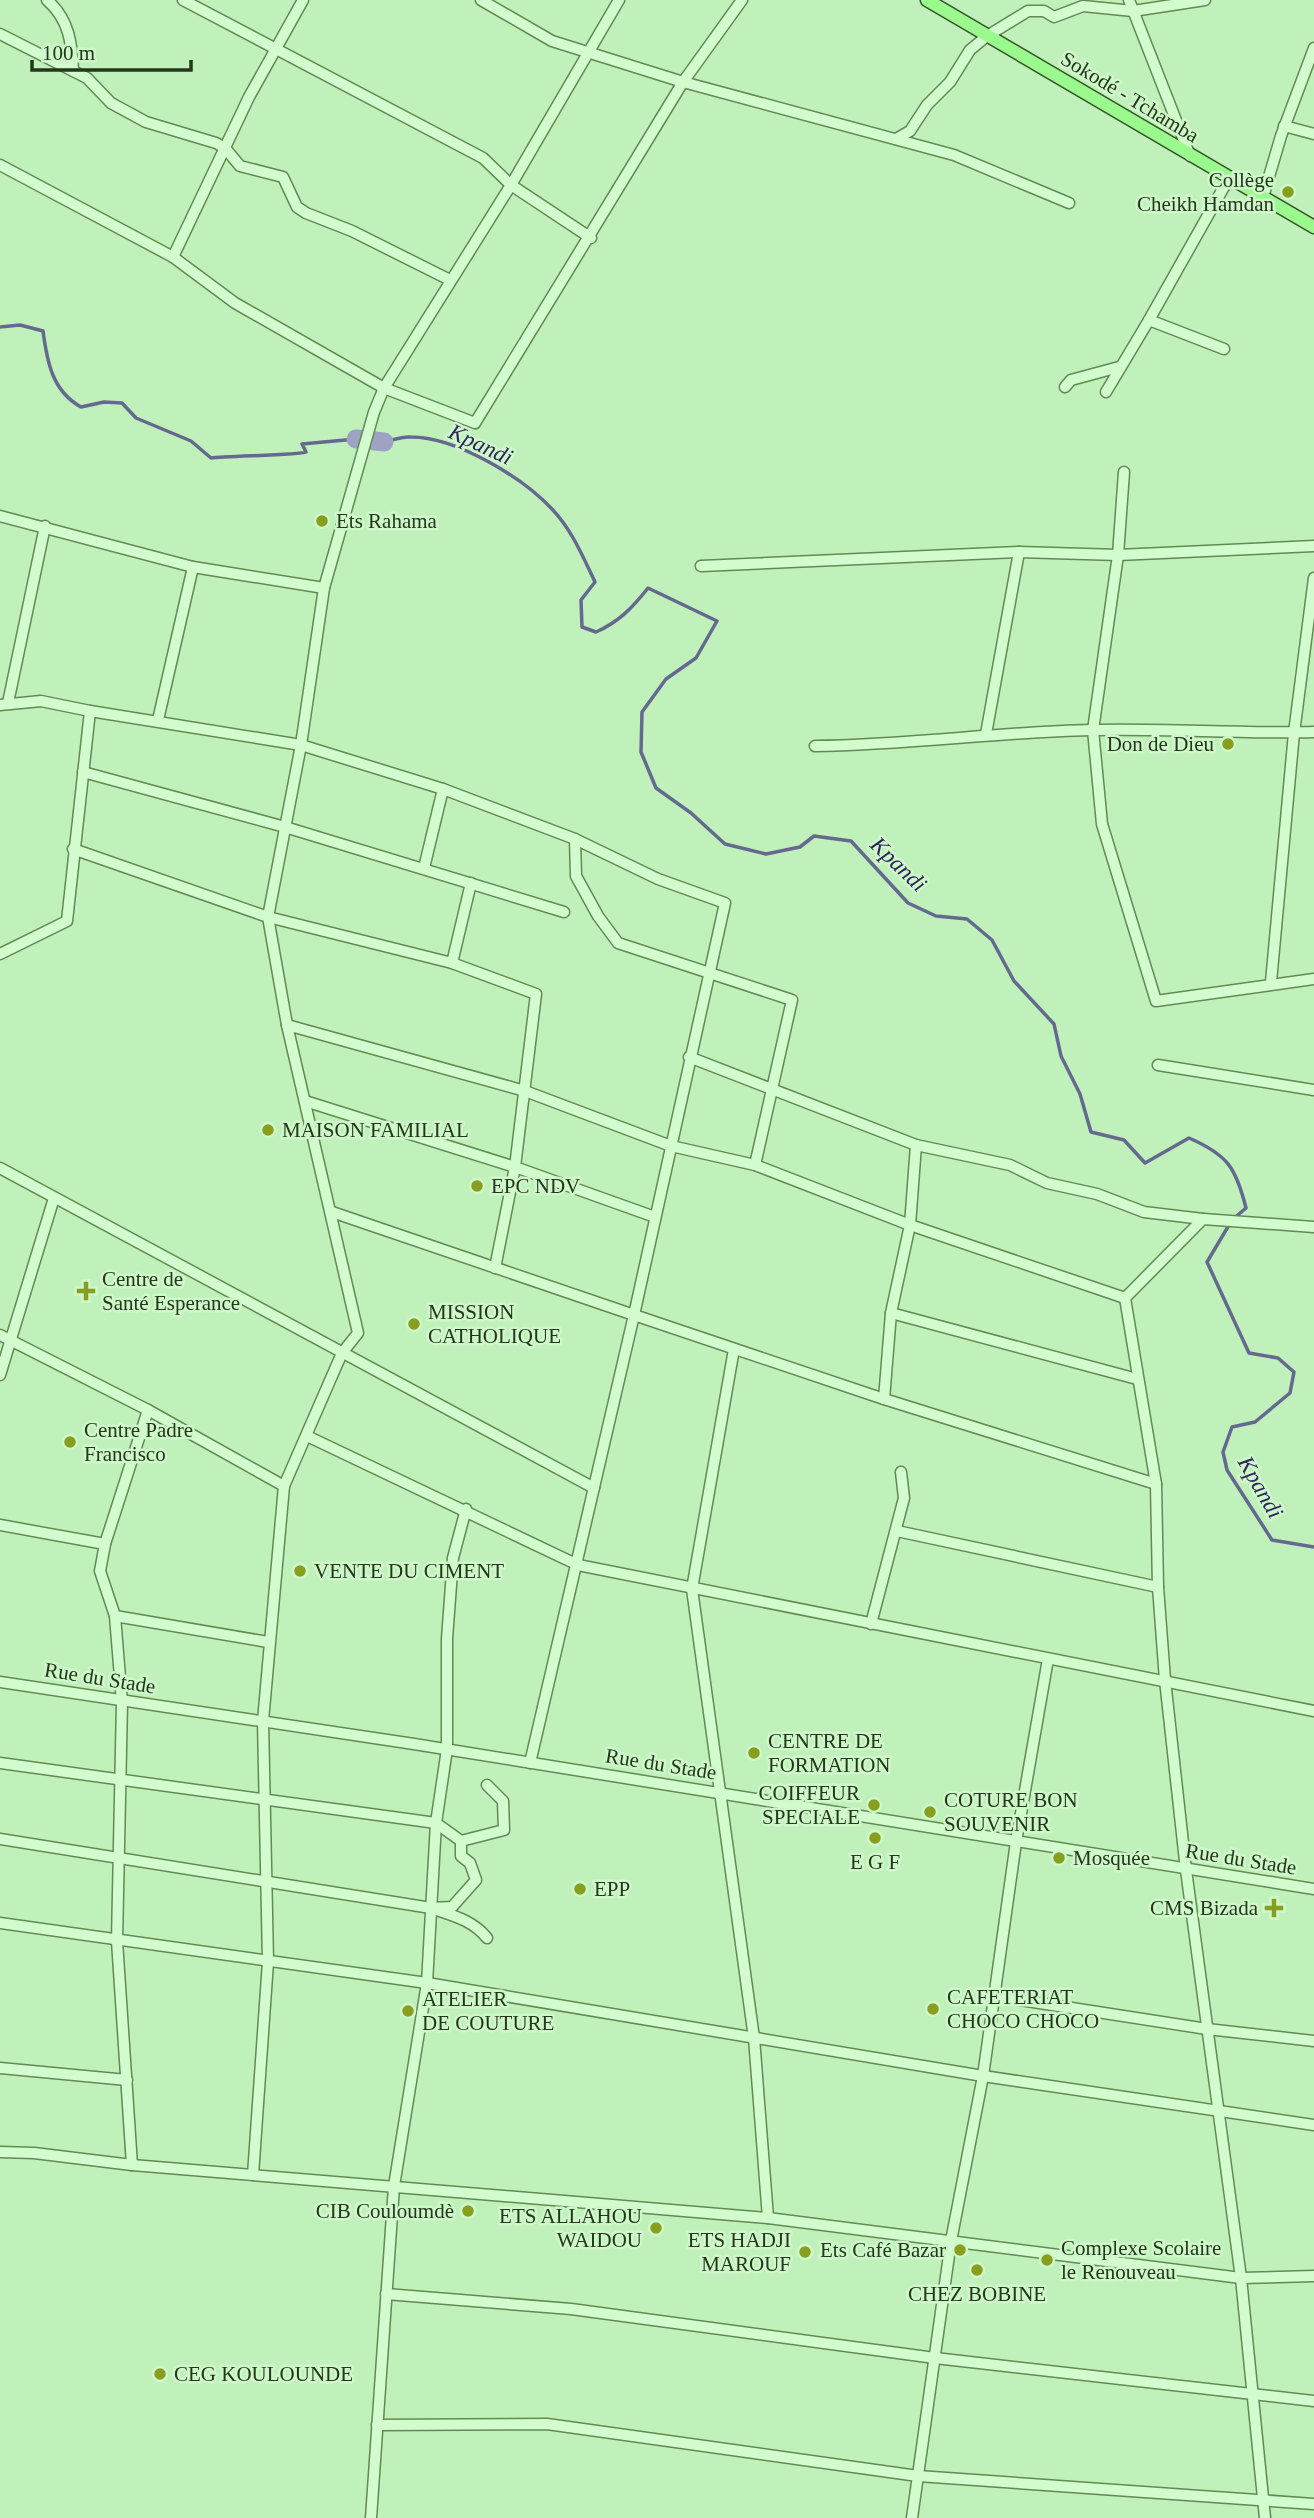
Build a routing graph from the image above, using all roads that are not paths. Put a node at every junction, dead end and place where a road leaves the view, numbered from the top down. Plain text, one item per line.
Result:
1 (47, 0) edge
2 (183, 0) edge
3 (303, 0) edge
4 (481, 0) edge
5 (619, 0) edge
6 (742, 0) edge
7 (927, 0) edge
8 (1205, 0) edge
9 (1131, 5) edge
10 (0, 34) edge
11 (987, 36) junction
12 (1314, 48) edge
13 (277, 50) junction
14 (588, 52) junction
15 (73, 71) junction
16 (684, 82) junction
17 (1284, 126) junction
18 (1314, 134) edge
19 (896, 139) junction
20 (225, 148) junction
21 (1191, 156) junction
22 (0, 165) edge
23 (1229, 178) junction
24 (511, 185) junction
25 (1263, 197) junction
26 (1069, 203) dead end
27 (1314, 227) edge
28 (591, 238) junction
29 (173, 257) junction
30 (450, 280) junction
31 (1149, 320) junction
32 (1224, 349) dead end
33 (1119, 367) junction
34 (1065, 387) dead end
35 (384, 388) junction
36 (1106, 392) dead end
37 (1124, 472) dead end
38 (0, 516) edge
39 (45, 526) junction
40 (1314, 546) edge
41 (1019, 552) junction
42 (1118, 555) junction
43 (701, 566) dead end
44 (193, 567) junction
45 (1314, 578) edge
46 (324, 587) junction
47 (4, 704) edge
48 (90, 711) junction
49 (158, 720) junction
50 (1093, 730) junction
51 (1294, 733) junction
52 (1314, 733) edge
53 (986, 734) junction
54 (301, 745) junction
55 (816, 746) dead end
56 (83, 772) junction
57 (443, 789) junction
58 (285, 827) junction
59 (575, 839) junction
60 (73, 849) junction
61 (424, 868) junction
62 (471, 883) junction
63 (564, 912) dead end
64 (268, 917) junction
65 (0, 954) edge
66 (452, 964) junction
67 (708, 975) junction
68 (1314, 979) edge
69 (1271, 982) junction
70 (287, 1025) junction
71 (689, 1057) junction
72 (1158, 1065) dead end
73 (773, 1087) junction
74 (1314, 1090) edge
75 (525, 1091) junction
76 (305, 1101) junction
77 (916, 1145) junction
78 (671, 1146) junction
79 (755, 1165) junction
80 (515, 1167) junction
81 (0, 1168) edge
82 (54, 1198) junction
83 (332, 1212) junction
84 (655, 1217) junction
85 (1203, 1219) junction
86 (910, 1225) junction
87 (1314, 1227) edge
88 (495, 1268) junction
89 (1125, 1298) junction
90 (891, 1313) junction
91 (634, 1315) junction
92 (0, 1335) edge
93 (11, 1341) junction
94 (734, 1349) junction
95 (342, 1353) junction
96 (0, 1375) edge
97 (1137, 1379) junction
98 (884, 1399) junction
99 (148, 1410) junction
100 (307, 1436) junction
101 (901, 1472) dead end
102 (1156, 1484) junction
103 (284, 1486) junction
104 (594, 1488) junction
105 (466, 1509) junction
106 (0, 1525) edge
107 (897, 1531) junction
108 (105, 1544) junction
109 (579, 1565) junction
110 (1158, 1587) junction
111 (692, 1589) junction
112 (115, 1616) junction
113 (871, 1624) junction
114 (268, 1643) junction
115 (1048, 1659) junction
116 (1165, 1680) junction
117 (0, 1682) edge
118 (122, 1702) junction
119 (1314, 1711) edge
120 (263, 1721) junction
121 (447, 1749) junction
122 (0, 1763) edge
123 (530, 1763) junction
124 (122, 1782) junction
125 (487, 1785) dead end
126 (720, 1793) junction
127 (262, 1801) junction
128 (436, 1823) junction
129 (0, 1839) edge
130 (461, 1842) junction
131 (1016, 1842) junction
132 (121, 1858) junction
133 (1185, 1870) junction
134 (265, 1883) junction
135 (1314, 1889) edge
136 (431, 1908) junction
137 (0, 1923) edge
138 (487, 1938) dead end
139 (117, 1941) junction
140 (268, 1962) junction
141 (427, 1983) junction
142 (994, 1996) junction
143 (1207, 2029) junction
144 (754, 2038) junction
145 (1314, 2041) edge
146 (0, 2068) edge
147 (983, 2076) junction
148 (127, 2080) junction
149 (1218, 2111) junction
150 (1314, 2125) edge
151 (0, 2152) edge
152 (132, 2165) junction
153 (253, 2175) junction
154 (394, 2186) junction
155 (768, 2218) junction
156 (951, 2241) junction
157 (1314, 2276) edge
158 (1241, 2278) junction
159 (386, 2294) junction
160 (935, 2358) junction
161 (1252, 2393) junction
162 (1314, 2401) edge
163 (377, 2425) junction
164 (918, 2476) junction
165 (1263, 2499) junction
166 (1314, 2504) edge
167 (371, 2518) edge
168 (912, 2518) edge
169 (1265, 2518) edge

1 - 15 street
2 - 13 street
3 - 13 street
4 - 14 street
5 - 14 street
6 - 16 street
7 - 11 main road, Sokodé - Tchamba
8 - 9 street
9 - 11 street
9 - 21 street
10 - 15 street
11 - 19 street
11 - 21 main road, Sokodé - Tchamba
12 - 17 street
13 - 20 street
13 - 24 street
14 - 16 street
14 - 24 street
15 - 20 street
16 - 19 street
16 - 28 street
17 - 18 street
17 - 25 street
19 - 26 street
20 - 29 street
20 - 30 street
21 - 23 main road, Sokodé - Tchamba
22 - 29 street
23 - 25 main road, Sokodé - Tchamba
23 - 31 street
24 - 28 street
24 - 30 street
25 - 27 main road, Sokodé - Tchamba
28 - 35 street
29 - 35 street
30 - 35 street
31 - 32 street
31 - 33 street
33 - 34 street
33 - 36 street
35 - 46 street
37 - 42 street
38 - 39 street
39 - 44 street
39 - 47 street
40 - 42 street
41 - 42 street
41 - 43 street
41 - 53 street
42 - 50 street
44 - 46 street
44 - 49 street
45 - 51 street
46 - 54 street
47 - 48 street
48 - 49 street
48 - 56 street
49 - 54 street
50 - 51 street
50 - 53 street
50 - 69 street
51 - 52 street
51 - 69 street
53 - 55 street
54 - 57 street
54 - 58 street
56 - 58 street
56 - 60 street
57 - 59 street
57 - 61 street
58 - 61 street
58 - 64 street
59 - 67 street
59 - 67 street
60 - 64 street
60 - 65 street
61 - 62 street
62 - 63 street
62 - 66 street
64 - 66 street
64 - 70 street
66 - 75 street
67 - 71 street
67 - 73 street
68 - 69 street
70 - 75 street
70 - 76 street
71 - 73 street
71 - 78 street
72 - 74 street
73 - 77 street
73 - 79 street
75 - 78 street
75 - 80 street
76 - 80 street
76 - 83 street
77 - 85 street
77 - 86 street
78 - 79 street
78 - 84 street
79 - 86 street
80 - 84 street
80 - 88 street
81 - 82 street
82 - 93 street
82 - 95 street
83 - 88 street
83 - 95 street
84 - 91 street
85 - 87 street
85 - 89 street
86 - 89 street
86 - 90 street
88 - 91 street
89 - 97 street
90 - 97 street
90 - 98 street
91 - 94 street
91 - 104 street
92 - 93 street
93 - 96 street
93 - 99 street
94 - 98 street
94 - 111 street
95 - 100 street
95 - 104 street
97 - 102 street
98 - 102 street
99 - 103 street
99 - 108 street
100 - 103 street
100 - 105 street
101 - 107 street
102 - 110 street
103 - 114 street
104 - 109 street
105 - 109 street
105 - 121 street
106 - 108 street
107 - 110 street
107 - 113 street
108 - 112 street
109 - 111 street
109 - 123 street
110 - 116 street
111 - 113 street
111 - 126 street
112 - 114 street
112 - 118 street
113 - 115 street
114 - 120 street
115 - 116 street
115 - 131 street
116 - 119 street
116 - 133 street
117 - 118 street, Rue du Stade
118 - 120 street, Rue du Stade
118 - 124 street
120 - 121 street, Rue du Stade
120 - 127 street
121 - 123 street, Rue du Stade
121 - 128 street
122 - 124 street
123 - 126 street, Rue du Stade
124 - 127 street
124 - 132 street
125 - 130 street
126 - 131 street, Rue du Stade
126 - 144 street
127 - 128 street
127 - 134 street
128 - 130 street
128 - 136 street
129 - 132 street
130 - 136 street
131 - 133 street, Rue du Stade
131 - 142 street
132 - 134 street
132 - 139 street
133 - 135 street, Rue du Stade
133 - 143 street
134 - 136 street
134 - 140 street
136 - 138 street
136 - 141 street
137 - 139 street
139 - 140 street
139 - 148 street
140 - 141 street
140 - 153 street
141 - 144 street
141 - 154 street
142 - 143 street
142 - 147 street
143 - 145 street
143 - 149 street
144 - 147 street
144 - 155 street
146 - 148 street
147 - 149 street
147 - 156 street
148 - 152 street
149 - 150 street
149 - 158 street
151 - 152 street
152 - 153 street
153 - 154 street
154 - 155 street
154 - 159 street
155 - 156 street
156 - 158 street
156 - 160 street
157 - 158 street
158 - 161 street
159 - 160 street
159 - 163 street
160 - 161 street
160 - 164 street
161 - 162 street
161 - 165 street
163 - 164 street
163 - 167 street
164 - 165 street
164 - 168 street
165 - 166 street
165 - 169 street

